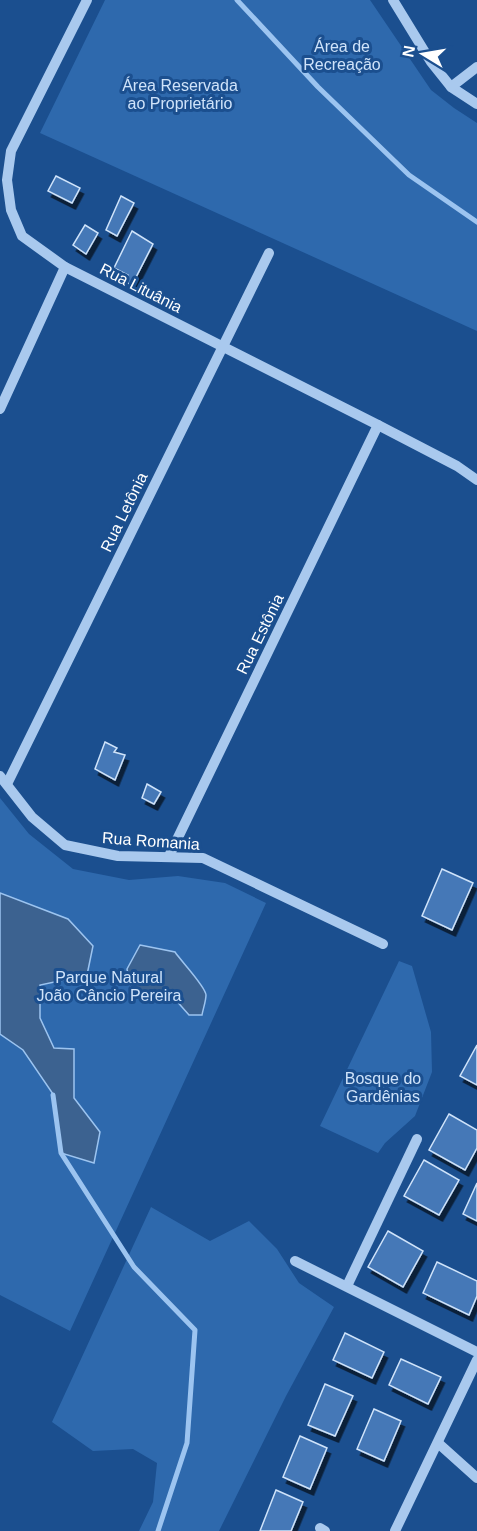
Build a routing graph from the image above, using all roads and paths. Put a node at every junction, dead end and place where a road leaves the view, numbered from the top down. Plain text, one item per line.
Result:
1 (87, 0) edge
2 (393, 0) edge
3 (477, 67) edge
4 (451, 87) junction
5 (477, 104) edge
6 (268, 253) dead end
7 (65, 267) junction
8 (222, 346) junction
9 (0, 409) edge
10 (378, 425) junction
11 (477, 480) edge
12 (3, 780) edge
13 (169, 856) junction
14 (383, 944) dead end
15 (417, 1139) dead end
16 (295, 1261) dead end
17 (347, 1286) junction
18 (477, 1352) edge
19 (477, 1360) edge
20 (438, 1443) junction
21 (477, 1478) edge
22 (395, 1531) edge

1 - 7 street, Rua Lituânia
2 - 4 street
3 - 4 street
4 - 5 street
6 - 8 street, Rua Letônia
7 - 8 street, Rua Lituânia
7 - 9 street
8 - 10 street, Rua Lituânia
8 - 12 street, Rua Letônia
10 - 11 street, Rua Lituânia
10 - 13 street, Rua Estônia
12 - 13 street, Rua Romania
13 - 14 street, Rua Romania
15 - 17 street
16 - 17 street
17 - 18 street
19 - 20 street
20 - 21 street
20 - 22 street

